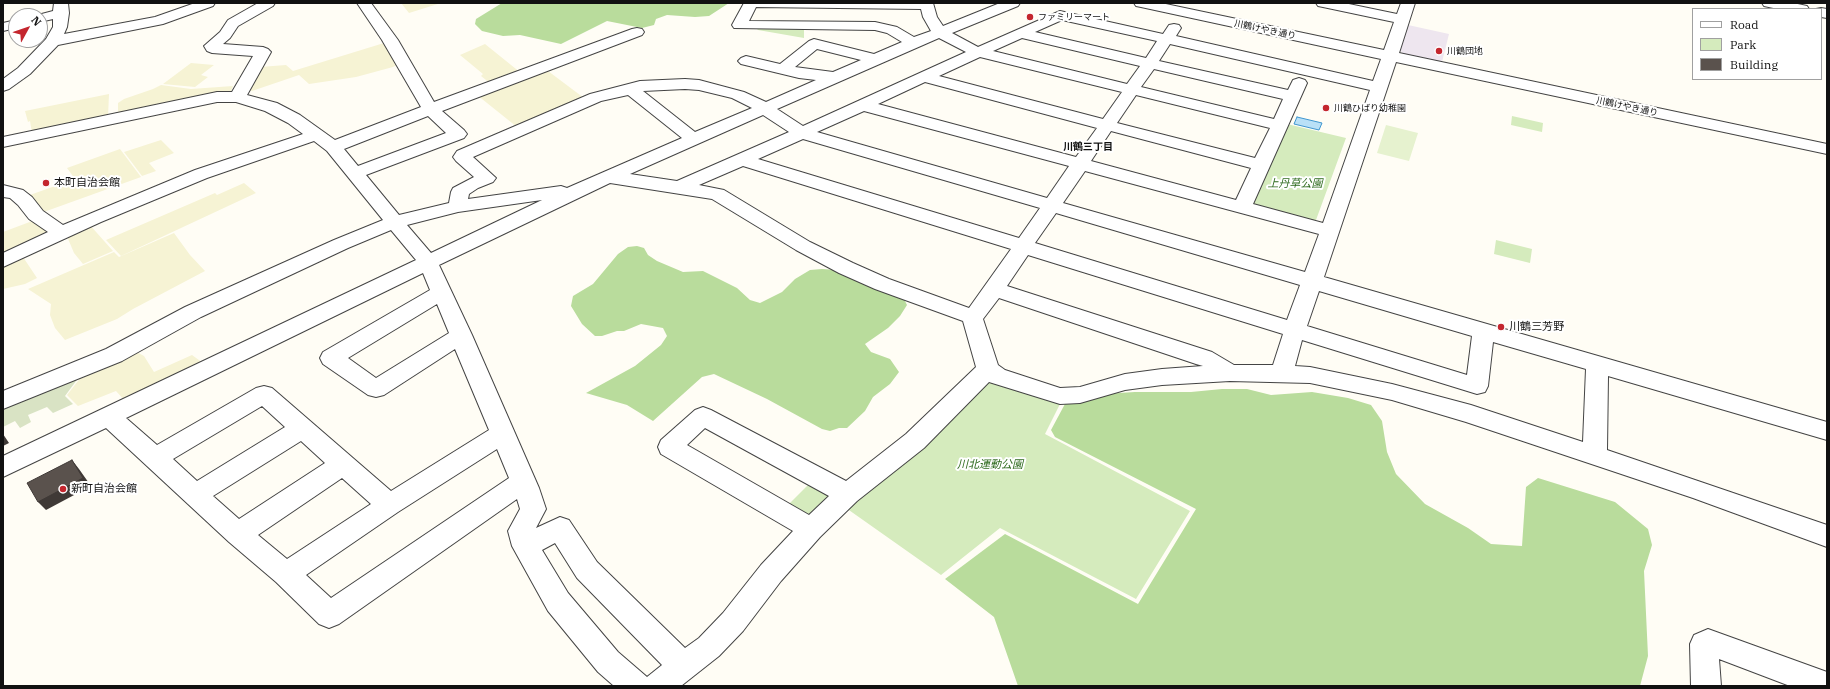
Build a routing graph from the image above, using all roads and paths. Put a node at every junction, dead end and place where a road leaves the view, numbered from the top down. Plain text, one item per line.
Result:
1 (208, 3) edge
2 (268, 3) edge
3 (364, 3) edge
4 (1013, 3) edge
5 (1141, 3) edge
6 (1323, 3) edge
7 (1408, 3) edge
8 (1769, 3) edge
9 (62, 8) edge
10 (1188, 8) edge
11 (1796, 8) edge
12 (48, 14) edge
13 (1402, 19) junction
14 (637, 32) dead end
15 (940, 32) junction
16 (1019, 33) junction
17 (1166, 39) junction
18 (53, 41) junction
19 (913, 43) junction
20 (977, 52) junction
21 (1390, 57) junction
22 (874, 60) junction
23 (746, 61) dead end
24 (1150, 64) junction
25 (783, 70) junction
26 (1305, 70) junction
27 (834, 77) junction
28 (923, 77) junction
29 (3, 86) edge
30 (1380, 87) junction
31 (631, 89) junction
32 (1130, 90) junction
33 (1292, 96) junction
34 (237, 97) junction
35 (861, 105) junction
36 (764, 108) junction
37 (430, 109) junction
38 (1278, 125) junction
39 (1106, 126) junction
40 (802, 133) junction
41 (316, 135) junction
42 (694, 139) junction
43 (3, 142) edge
44 (333, 147) junction
45 (1827, 149) edge
46 (742, 160) junction
47 (1080, 164) junction
48 (1260, 165) junction
49 (356, 173) junction
50 (608, 177) junction
51 (679, 187) junction
52 (3, 191) edge
53 (574, 192) junction
54 (458, 206) junction
55 (1051, 206) junction
56 (1242, 207) junction
57 (395, 222) junction
58 (1330, 231) junction
59 (62, 233) junction
60 (1022, 245) junction
61 (3, 261) edge
62 (427, 261) junction
63 (1311, 280) junction
64 (994, 289) junction
65 (442, 292) junction
66 (972, 317) junction
67 (1295, 329) junction
68 (1484, 330) junction
69 (461, 335) junction
70 (1597, 363) junction
71 (988, 369) junction
72 (1230, 373) junction
73 (1283, 373) junction
74 (3, 400) edge
75 (109, 416) junction
76 (302, 428) junction
77 (1827, 431) edge
78 (502, 434) junction
79 (1595, 456) junction
80 (155, 458) junction
81 (343, 464) junction
82 (3, 466) edge
83 (523, 482) junction
84 (196, 494) junction
85 (848, 494) junction
86 (389, 506) junction
87 (811, 529) junction
88 (238, 534) junction
89 (1827, 536) edge
90 (525, 546) junction
91 (286, 574) junction
92 (684, 667) junction
93 (636, 686) edge
94 (658, 686) edge
95 (1706, 686) edge
96 (1827, 686) edge

1 - 18 street
2 - 34 street
3 - 37 street
4 - 15 street
5 - 10 street, 川鶴けやき通り
6 - 13 street
7 - 13 street
8 - 11 street
9 - 12 street
9 - 18 street
10 - 17 street
10 - 21 street, 川鶴けやき通り
13 - 21 street
14 - 37 street
15 - 19 street
15 - 19 street
15 - 20 street
16 - 17 street
16 - 20 street
16 - 24 street
17 - 24 street
17 - 26 street
18 - 29 street
19 - 22 street
20 - 28 street
20 - 32 street
21 - 30 street
21 - 45 street, 川鶴けやき通り
22 - 25 street
22 - 27 street
23 - 25 street
24 - 32 street
24 - 33 street
25 - 27 street
26 - 30 street
26 - 33 street
27 - 36 street
28 - 35 street
28 - 39 street
30 - 58 street
31 - 36 street
31 - 42 street
31 - 54 street
32 - 38 street
32 - 39 street
33 - 38 street
34 - 41 street
34 - 43 street
35 - 40 street
35 - 47 street
36 - 40 street
36 - 42 street
37 - 44 street
37 - 49 street
38 - 48 street
39 - 47 street
39 - 48 street
40 - 46 street
40 - 55 street
41 - 44 street
41 - 59 street
42 - 50 street
44 - 49 street
46 - 51 street
46 - 60 street
47 - 55 street
47 - 56 street
48 - 56 street
49 - 57 street
50 - 51 street
50 - 53 street
51 - 66 street
52 - 59 street
53 - 54 street
53 - 62 street
54 - 57 street
55 - 60 street
55 - 63 street
56 - 58 street
57 - 62 street
57 - 74 street
58 - 63 street
59 - 61 street
60 - 64 street
60 - 67 street
62 - 65 street
62 - 75 street
63 - 67 street
63 - 68 street
64 - 66 street
64 - 72 street
65 - 69 street
65 - 69 street
66 - 71 street
67 - 68 street
67 - 73 street
68 - 70 street
69 - 78 street
70 - 77 street
70 - 79 street
71 - 72 street
71 - 85 street
72 - 73 street
73 - 79 street
75 - 80 street
75 - 82 street
76 - 80 street
76 - 81 street
76 - 84 street
78 - 83 street
78 - 86 street
79 - 89 street
80 - 84 street
81 - 86 street
81 - 88 street
83 - 90 street
83 - 91 street
84 - 88 street
85 - 87 street
85 - 87 street
86 - 91 street
87 - 92 street
88 - 91 street
90 - 92 street
90 - 93 street
92 - 94 street
95 - 96 street

